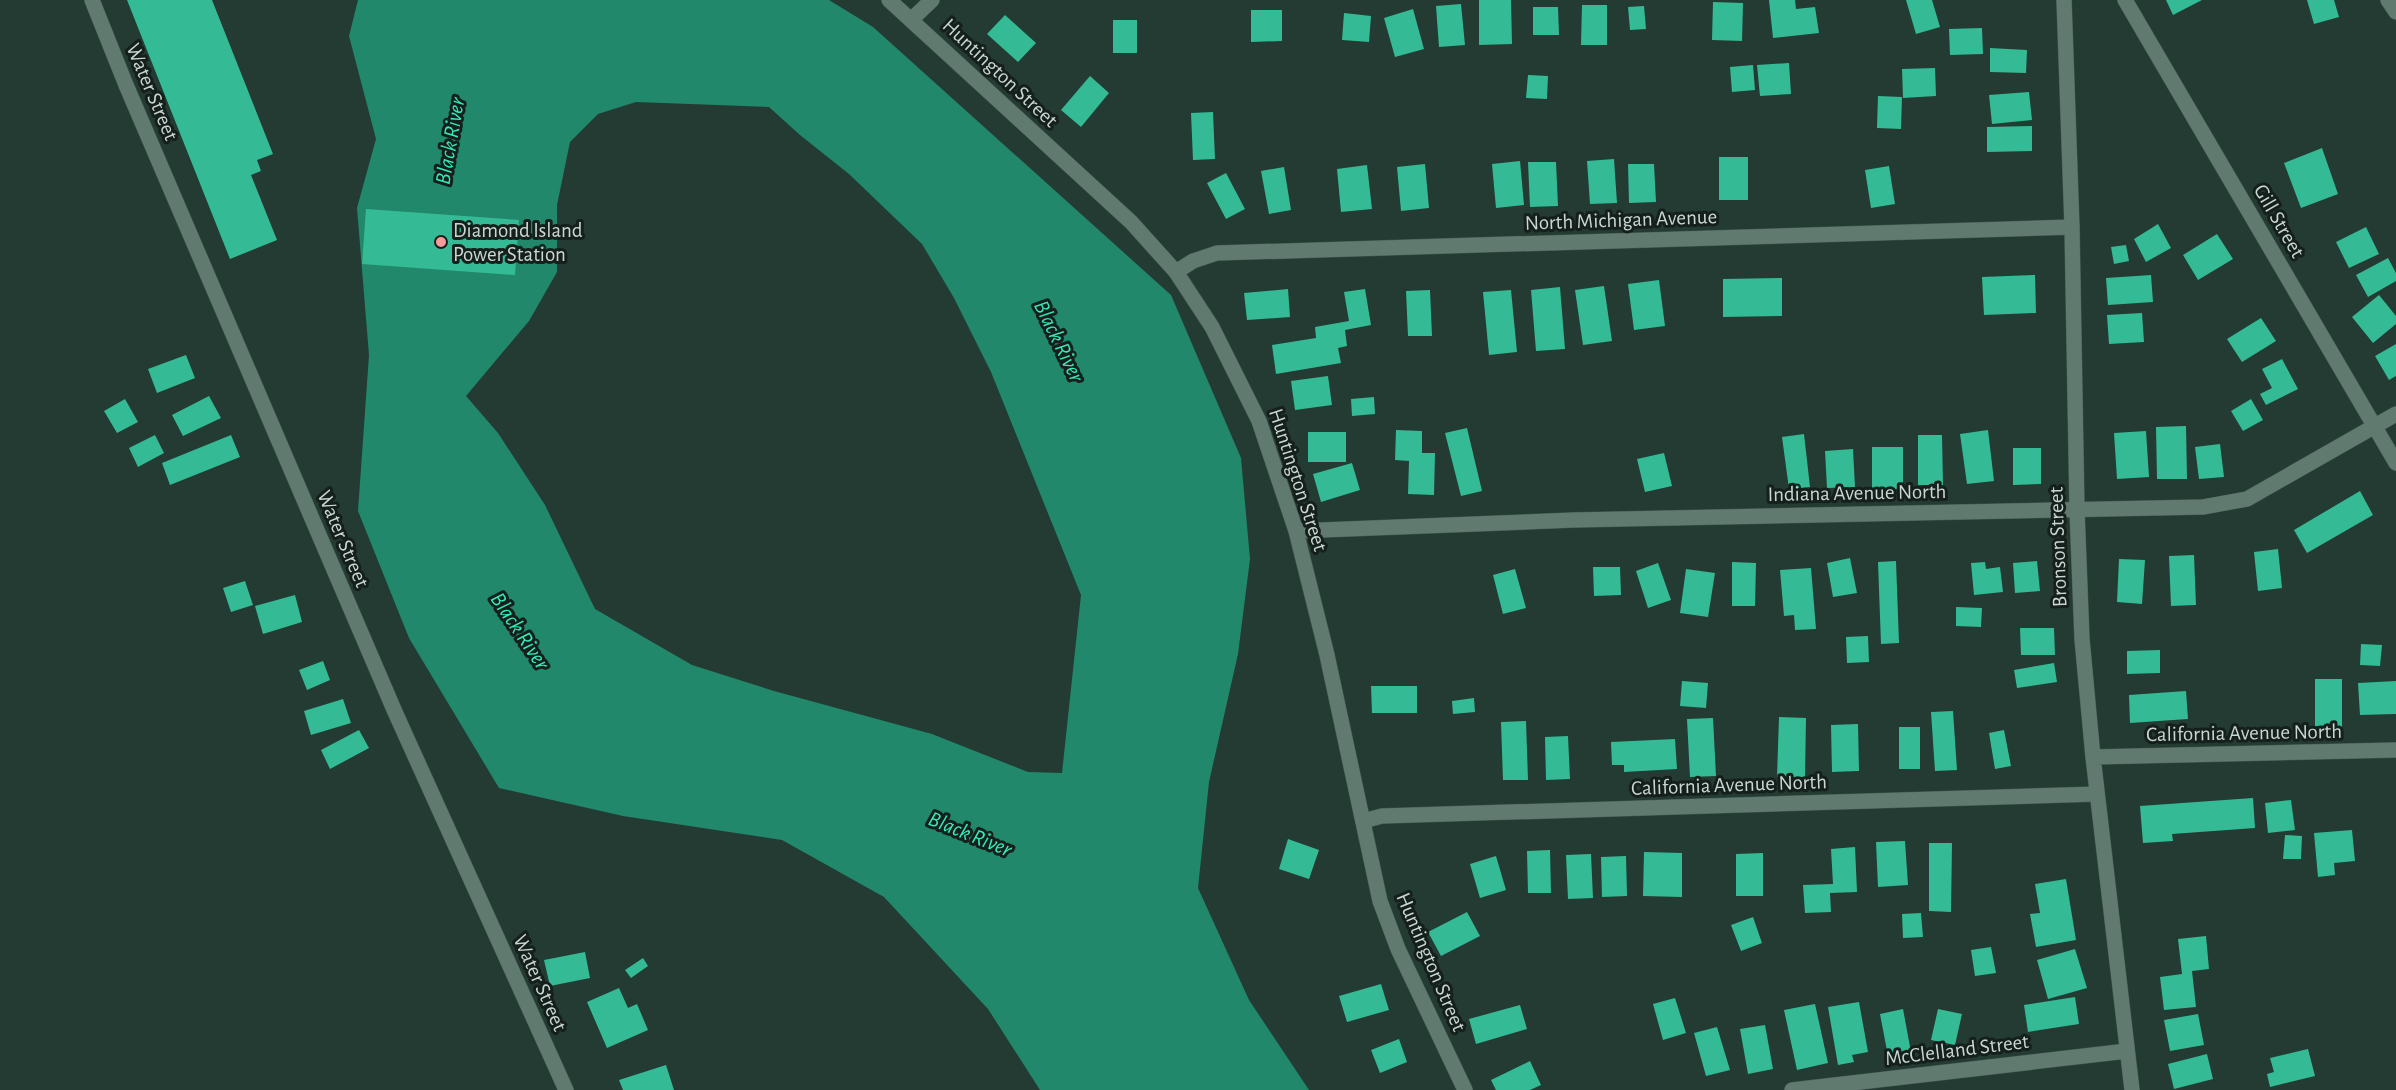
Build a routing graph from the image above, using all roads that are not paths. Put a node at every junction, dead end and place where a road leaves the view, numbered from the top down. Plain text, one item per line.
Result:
1 (92, 0) edge
2 (889, 0) edge
3 (932, 0) edge
4 (2064, 0) edge
5 (2125, 0) edge
6 (2388, 0) edge
7 (2396, 12) edge
8 (911, 20) junction
9 (2072, 227) junction
10 (1176, 272) junction
11 (2396, 414) edge
12 (2375, 426) junction
13 (2396, 463) edge
14 (2077, 510) junction
15 (1296, 531) junction
16 (2396, 750) edge
17 (2093, 757) junction
18 (2097, 794) junction
19 (1363, 821) junction
20 (2127, 1052) junction
21 (566, 1090) edge
22 (1465, 1090) edge
23 (1792, 1090) edge
24 (2132, 1090) edge

1 - 21 street, Water Street
2 - 8 street, Huntington Street
3 - 8 street
4 - 9 street, Bronson Street
5 - 12 street, Gill Street
6 - 7 street
8 - 10 street, Huntington Street
9 - 10 street, North Michigan Avenue
9 - 14 street, Bronson Street
10 - 15 street, Huntington Street
11 - 12 street, Indiana Avenue North
12 - 13 street, Gill Street
12 - 14 street, Indiana Avenue North
14 - 15 street, Indiana Avenue North
14 - 17 street, Bronson Street
15 - 19 street, Huntington Street
16 - 17 street, California Avenue North
17 - 18 street, Bronson Street
18 - 19 street, California Avenue North
18 - 20 street, Bronson Street
19 - 22 street, Huntington Street
20 - 23 street, McClelland Street
20 - 24 street, Bronson Street

